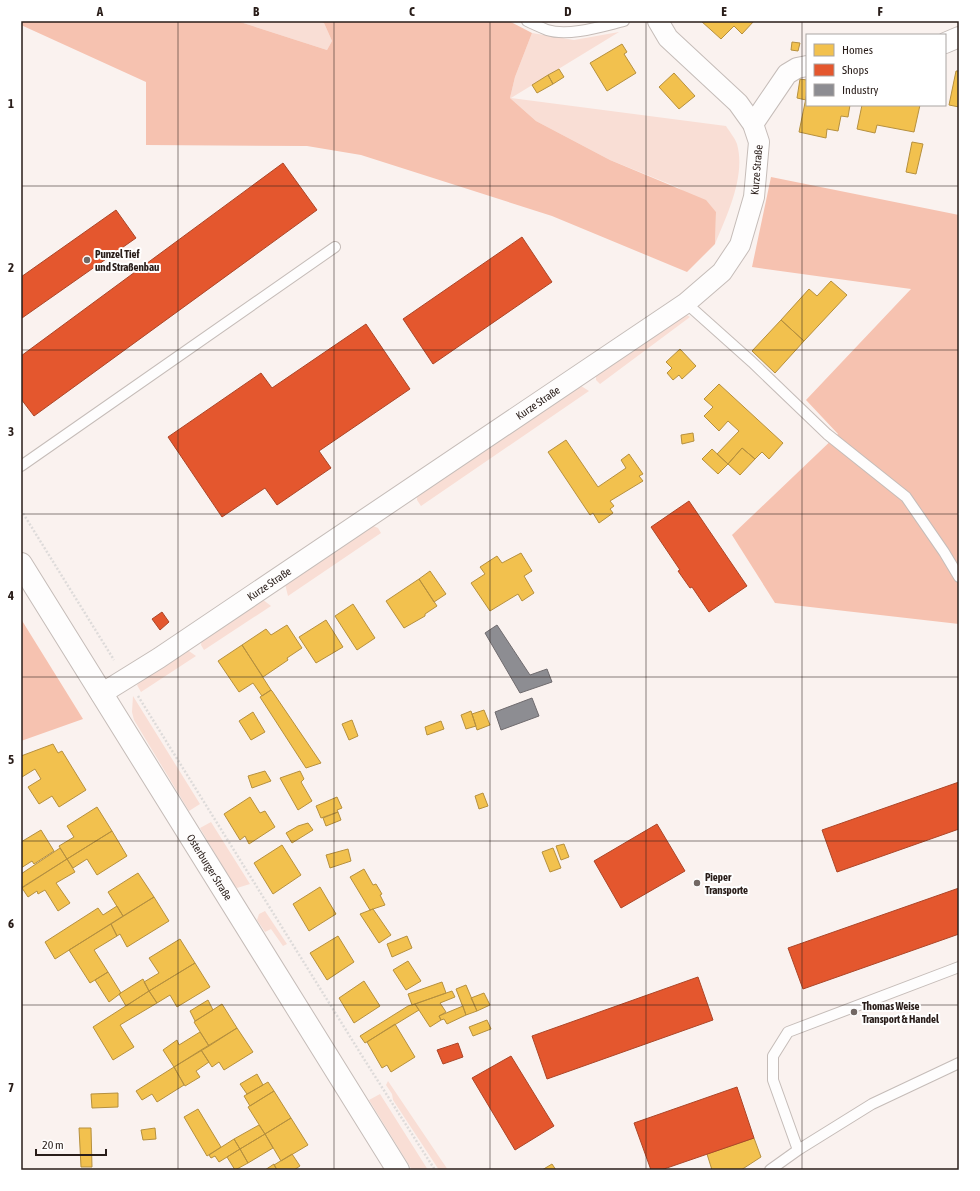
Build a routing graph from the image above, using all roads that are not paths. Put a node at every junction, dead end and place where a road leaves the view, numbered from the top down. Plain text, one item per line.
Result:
1 (527, 21) edge
2 (624, 21) edge
3 (658, 21) edge
4 (959, 36) edge
5 (946, 42) edge
6 (806, 66) edge
7 (753, 124) junction
8 (335, 247) dead end
9 (686, 303) junction
10 (21, 466) edge
11 (21, 564) edge
12 (959, 577) edge
13 (101, 694) junction
14 (959, 967) edge
15 (959, 1063) edge
16 (798, 1150) junction
17 (398, 1170) edge
18 (770, 1170) edge

1 - 2 lane
3 - 7 street, Kurze Straße
4 - 5 street
6 - 7 street
7 - 9 street, Kurze Straße
8 - 10 lane
9 - 12 lane
9 - 13 street, Kurze Straße
11 - 13 street, Osterburger Straße
13 - 17 street, Osterburger Straße
14 - 16 lane
15 - 16 lane
16 - 18 lane

